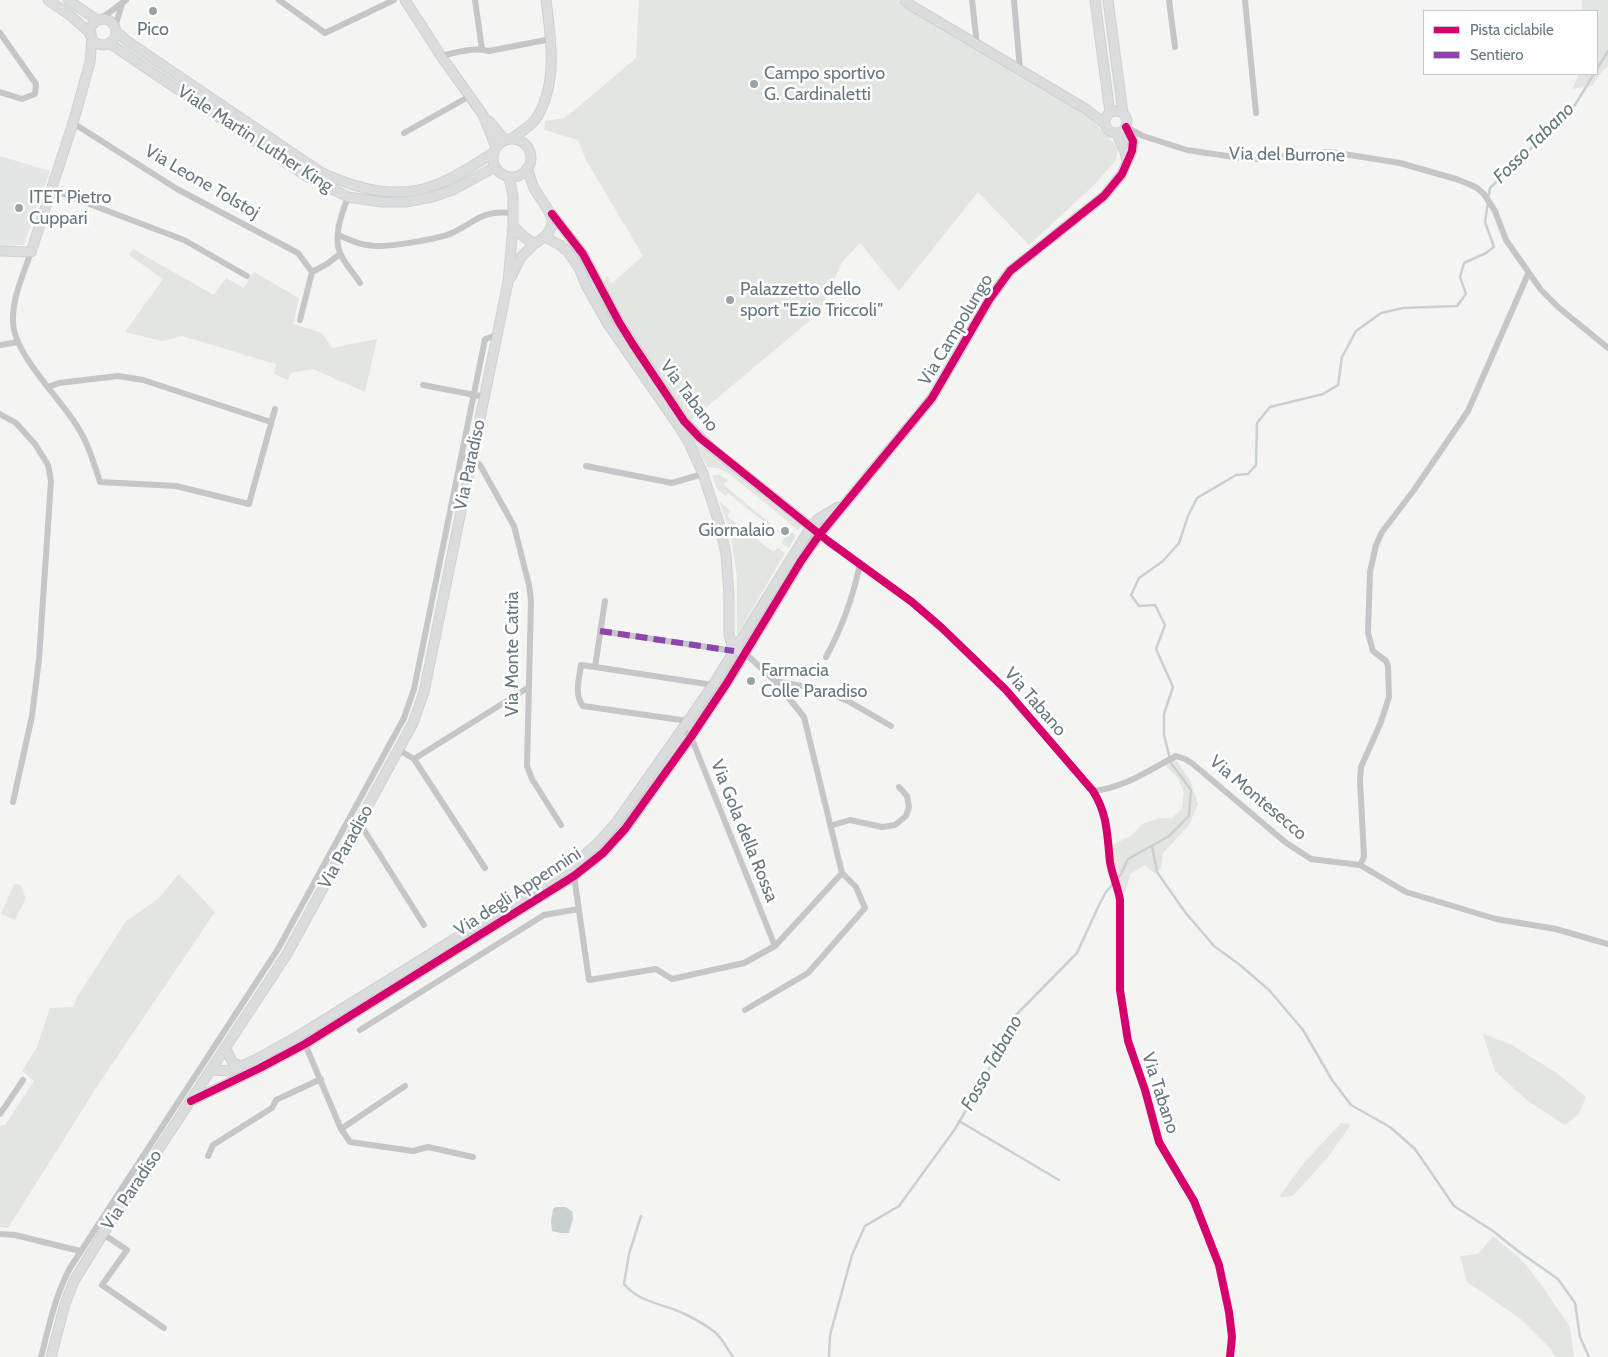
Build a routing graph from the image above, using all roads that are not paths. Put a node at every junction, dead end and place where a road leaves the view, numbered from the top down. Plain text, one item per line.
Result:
1 (48, 0) edge
2 (68, 0) edge
3 (280, 0) edge
4 (394, 0) edge
5 (405, 0) edge
6 (475, 0) edge
7 (546, 0) edge
8 (905, 0) edge
9 (972, 0) edge
10 (1014, 0) edge
11 (1095, 0) edge
12 (1108, 0) edge
13 (1169, 0) edge
14 (1245, 0) edge
15 (124, 2) edge
16 (912, 3) edge
17 (98, 20) junction
18 (115, 29) junction
19 (0, 33) edge
20 (91, 36) junction
21 (551, 39) junction
22 (107, 44) junction
23 (977, 46) junction
24 (1175, 48) dead end
25 (482, 49) junction
26 (442, 56) junction
27 (92, 57) junction
28 (1020, 69) junction
29 (0, 92) edge
30 (470, 96) junction
31 (1110, 113) junction
32 (1123, 113) junction
33 (1256, 113) dead end
34 (483, 115) junction
35 (73, 123) junction
36 (1105, 124) junction
37 (1126, 127) junction
38 (404, 133) dead end
39 (1117, 134) junction
40 (508, 140) junction
41 (495, 150) junction
42 (1127, 162) junction
43 (495, 167) junction
44 (528, 168) junction
45 (509, 177) junction
46 (50, 189) junction
47 (348, 197) junction
48 (512, 213) junction
49 (552, 214) junction
50 (513, 226) junction
51 (338, 235) junction
52 (545, 237) junction
53 (534, 244) junction
54 (0, 251) edge
55 (31, 252) junction
56 (340, 254) junction
57 (312, 272) junction
58 (1528, 274) junction
59 (247, 276) dead end
60 (508, 282) junction
61 (360, 283) dead end
62 (300, 320) dead end
63 (498, 335) junction
64 (18, 342) junction
65 (0, 345) edge
66 (1608, 348) edge
67 (423, 385) dead end
68 (48, 387) junction
69 (474, 395) junction
70 (485, 397) junction
71 (275, 409) dead end
72 (0, 414) edge
73 (271, 422) junction
74 (461, 457) junction
75 (472, 459) junction
76 (586, 466) dead end
77 (703, 474) junction
78 (844, 503) junction
79 (811, 527) junction
80 (820, 534) junction
81 (860, 564) junction
82 (605, 601) dead end
83 (600, 631) junction
84 (734, 651) junction
85 (746, 654) junction
86 (826, 657) dead end
87 (595, 667) junction
88 (774, 681) junction
89 (713, 685) junction
90 (529, 687) junction
91 (688, 721) junction
92 (891, 726) dead end
93 (682, 729) junction
94 (691, 737) junction
95 (399, 750) junction
96 (414, 759) junction
97 (899, 787) dead end
98 (1093, 791) junction
99 (13, 802) dead end
100 (359, 822) junction
101 (561, 825) dead end
102 (830, 826) junction
103 (1360, 865) junction
104 (485, 868) dead end
105 (569, 868) junction
106 (842, 874) junction
107 (574, 876) junction
108 (579, 909) junction
109 (424, 925) dead end
110 (1608, 944) edge
111 (775, 946) junction
112 (278, 949) junction
113 (287, 954) junction
114 (745, 1010) dead end
115 (360, 1030) dead end
116 (305, 1044) junction
117 (226, 1049) junction
118 (241, 1066) junction
119 (212, 1070) junction
120 (321, 1079) junction
121 (22, 1080) dead end
122 (229, 1082) junction
123 (405, 1086) dead end
124 (191, 1101) junction
125 (0, 1114) edge
126 (341, 1129) junction
127 (208, 1156) dead end
128 (473, 1157) dead end
129 (0, 1234) edge
130 (103, 1234) junction
131 (80, 1251) junction
132 (164, 1328) dead end
133 (1232, 1356) edge
134 (41, 1357) edge
135 (51, 1357) edge

1 - 20 street, Viale Martin Luther King
2 - 17 street, Viale Martin Luther King
3 - 4 street
5 - 26 street
6 - 25 street
7 - 21 street
8 - 16 street
9 - 23 street
10 - 28 street
11 - 31 street
12 - 32 street
13 - 24 street
14 - 33 street
15 - 17 street
15 - 18 street
16 - 23 street
17 - 18 street, Viale Martin Luther King
17 - 20 street
18 - 22 street
18 - 41 street, Viale Martin Luther King
19 - 29 street
20 - 22 street, Viale Martin Luther King
20 - 27 street
21 - 25 street
21 - 40 street
22 - 27 street
22 - 47 street, Viale Martin Luther King
23 - 28 street
25 - 26 street
26 - 30 street
27 - 35 street
28 - 36 street
30 - 34 street
30 - 38 street
31 - 32 street
31 - 36 street
32 - 37 street
34 - 40 street
34 - 41 street
35 - 46 street
35 - 57 street, Via Leone Tolstoj
36 - 39 street
37 - 39 street
37 - 42 street, Via Campolungo
37 - 58 street, Via del Burrone
39 - 42 street
40 - 41 street
40 - 44 street
41 - 43 street
42 - 78 street, Via Campolungo
43 - 45 street
43 - 47 street, Viale Martin Luther King
44 - 45 street
44 - 49 street, Via Tabano
45 - 48 street
46 - 55 street
46 - 59 street
47 - 51 street
48 - 50 street
48 - 51 street
49 - 52 street
49 - 79 street, Via Tabano
50 - 53 street
50 - 60 street
51 - 56 street
52 - 53 street
52 - 77 street, Via Tabano
53 - 60 street
54 - 55 street
55 - 64 street
56 - 57 street
56 - 61 street
57 - 62 street
58 - 66 street, Via del Burrone
58 - 103 street
60 - 63 street, Via Paradiso
63 - 69 street
63 - 70 street, Via Paradiso
64 - 65 street
64 - 68 street
67 - 69 street
68 - 73 street
68 - 73 street
69 - 70 street
69 - 74 street
70 - 75 street, Via Paradiso
71 - 73 street
72 - 99 street
74 - 75 street
74 - 112 street
75 - 90 street, Via Monte Catria
75 - 95 street, Via Paradiso
76 - 77 street
77 - 84 street, Via Tabano
78 - 79 street, Via Campolungo
78 - 80 street, Via Campolungo
79 - 80 street, Via Tabano
79 - 84 street, Via degli Appennini
80 - 81 street, Via Tabano
80 - 85 street, Via degli Appennini
81 - 86 street
81 - 98 street, Via Tabano
82 - 83 street
83 - 84 street
83 - 87 street
84 - 85 street
84 - 89 street, Via degli Appennini
85 - 88 street
85 - 94 street, Via degli Appennini
87 - 89 street
87 - 91 street
88 - 92 street
88 - 102 street
89 - 91 street, Via degli Appennini
90 - 96 street
90 - 101 street, Via Monte Catria
91 - 93 street, Via degli Appennini
93 - 94 street, Via Gola della Rossa
93 - 105 street, Via degli Appennini
94 - 107 street, Via degli Appennini
94 - 111 street, Via Gola della Rossa
95 - 96 street
95 - 100 street, Via Paradiso
96 - 104 street
97 - 102 street
98 - 103 street, Via Montesecco
98 - 133 street, Via Tabano
100 - 109 street
100 - 113 street, Via Paradiso
102 - 106 street
103 - 110 street, Via Montesecco
105 - 107 street
105 - 118 street, Via degli Appennini
106 - 111 street
106 - 114 street
107 - 108 street
107 - 116 street, Via degli Appennini
108 - 111 street
108 - 115 street
112 - 113 street
112 - 131 street
113 - 117 street, Via Paradiso
116 - 120 street
116 - 122 street, Via degli Appennini
117 - 118 street
117 - 119 street, Via Paradiso
118 - 119 street, Via degli Appennini
119 - 122 street
119 - 124 street, Via Paradiso
120 - 126 street
120 - 127 street
121 - 125 street
122 - 124 street, Via degli Appennini
123 - 126 street
124 - 130 street, Via Paradiso
126 - 128 street
129 - 131 street
130 - 132 street
130 - 135 street, Via Paradiso
131 - 134 street

